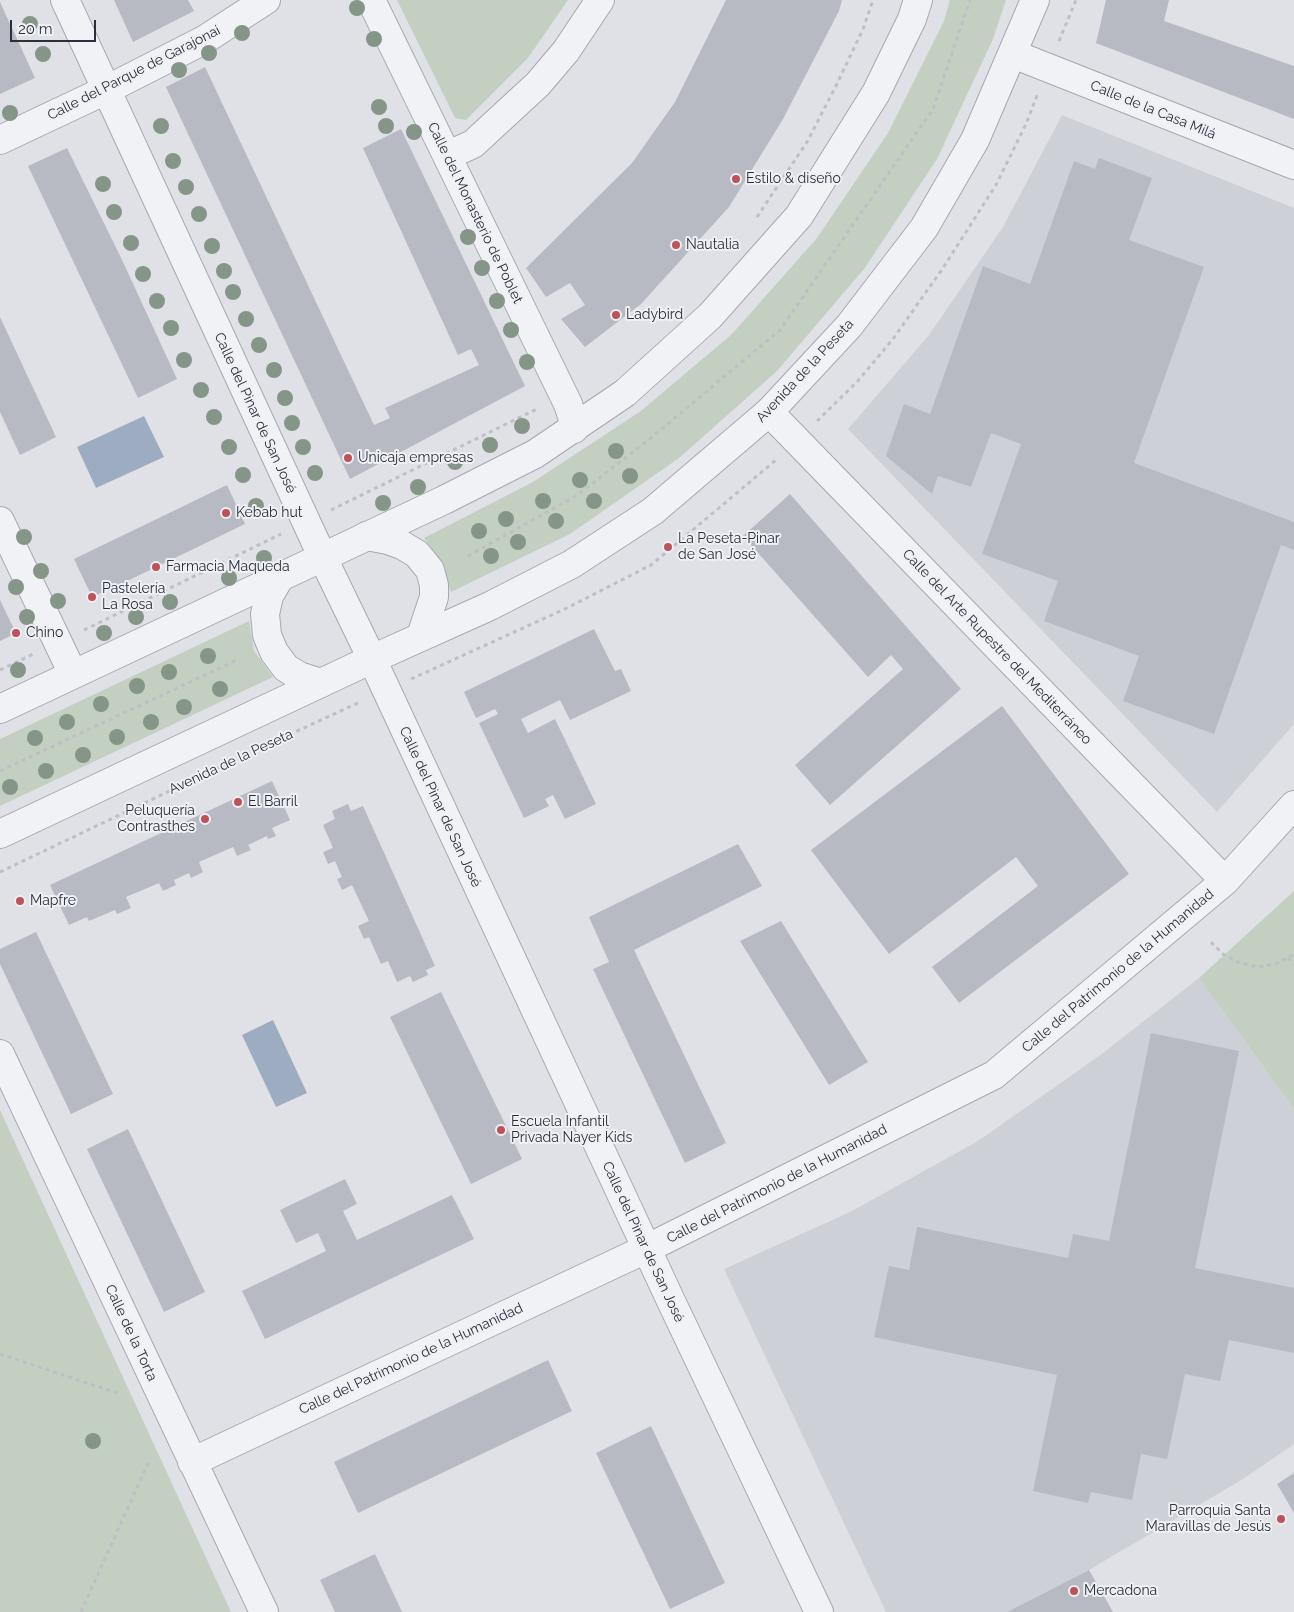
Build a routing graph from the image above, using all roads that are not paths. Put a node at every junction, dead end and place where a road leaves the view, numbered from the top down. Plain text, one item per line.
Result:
1 (65, 0) edge
2 (266, 0) edge
3 (371, 0) edge
4 (600, 0) edge
5 (918, 0) edge
6 (1035, 0) edge
7 (1012, 54) junction
8 (106, 90) junction
9 (0, 140) edge
10 (446, 153) junction
11 (1294, 165) edge
12 (770, 412) junction
13 (574, 429) junction
14 (0, 521) edge
15 (366, 536) junction
16 (322, 556) junction
17 (280, 577) junction
18 (421, 636) junction
19 (372, 659) junction
20 (73, 674) junction
21 (322, 683) junction
22 (0, 709) edge
23 (1294, 805) edge
24 (0, 834) edge
25 (1225, 881) junction
26 (0, 1054) edge
27 (646, 1249) junction
28 (192, 1462) junction
29 (264, 1612) edge
30 (820, 1612) edge

1 - 8 street, Calle del Pinar de San José
2 - 8 street, Calle del Parque de Garajonai
3 - 10 street, Calle del Monasterio de Poblet
4 - 10 street
5 - 13 street
6 - 7 street, Avenida de la Peseta
7 - 11 street, Calle de la Casa Milá
7 - 12 street, Avenida de la Peseta
8 - 9 street, Calle del Parque de Garajonai
8 - 16 street, Calle del Pinar de San José
10 - 13 street, Calle del Monasterio de Poblet
12 - 18 street, Avenida de la Peseta
12 - 25 street, Calle del Arte Rupestre del Mediterráneo
13 - 15 street
14 - 20 street
15 - 16 street
15 - 18 street
16 - 17 street
16 - 19 street, Calle del Pinar de San José
17 - 20 street
17 - 21 street
18 - 19 street, Avenida de la Peseta
19 - 21 street, Avenida de la Peseta
19 - 27 street, Calle del Pinar de San José
20 - 22 street
21 - 24 street, Avenida de la Peseta
23 - 25 street, Calle del Patrimonio de la Humanidad
25 - 27 street, Calle del Patrimonio de la Humanidad
26 - 28 street, Calle de la Torta
27 - 28 street, Calle del Patrimonio de la Humanidad
27 - 30 street, Calle del Pinar de San José
28 - 29 street, Calle de la Torta

